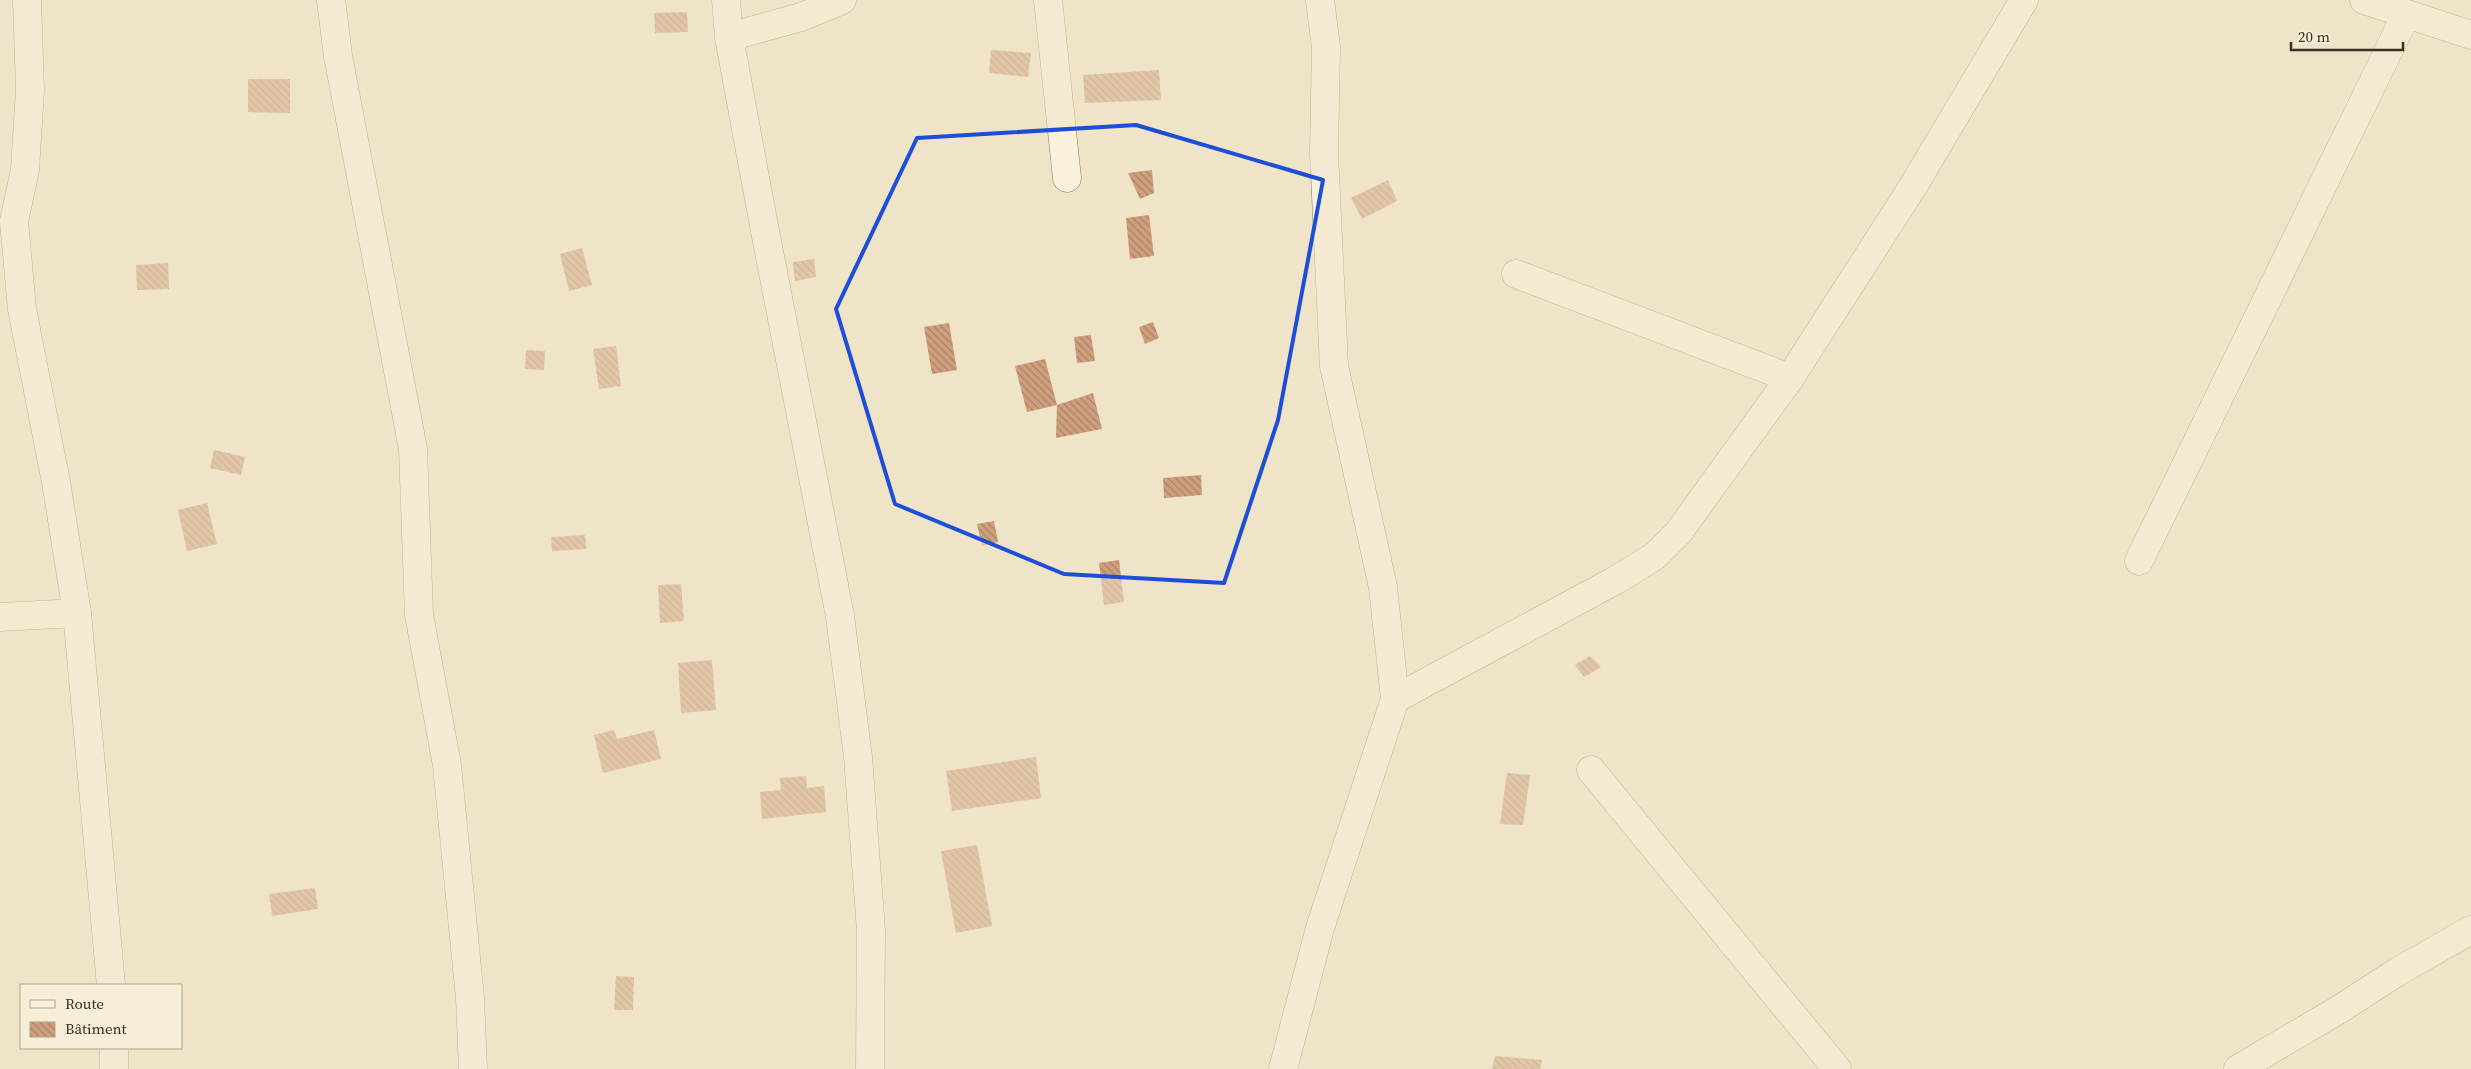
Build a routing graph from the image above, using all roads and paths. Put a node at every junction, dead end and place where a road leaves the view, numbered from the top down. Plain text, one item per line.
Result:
1 (27, 0) edge
2 (331, 0) edge
3 (726, 0) edge
4 (842, 0) edge
5 (1048, 0) edge
6 (1320, 0) edge
7 (2024, 0) edge
8 (2364, 0) edge
9 (2406, 15) junction
10 (2471, 35) edge
11 (729, 37) junction
12 (1067, 178) dead end
13 (7, 222) edge
14 (1516, 274) dead end
15 (1790, 378) junction
16 (2139, 561) dead end
17 (78, 613) junction
18 (0, 617) edge
19 (1395, 699) junction
20 (1590, 770) dead end
21 (2471, 930) edge
22 (111, 984) edge
23 (114, 1049) edge
24 (114, 1069) edge
25 (473, 1069) edge
26 (870, 1069) edge
27 (1284, 1069) edge
28 (1837, 1069) edge
29 (2238, 1069) edge

1 - 13 street
2 - 25 street
3 - 11 street
4 - 11 street
5 - 12 street
6 - 19 street
7 - 15 street
8 - 9 street
9 - 10 street
9 - 16 street
11 - 26 street
13 - 17 street
14 - 15 street
15 - 19 street
17 - 18 street
17 - 22 street
19 - 27 street
20 - 28 street
21 - 29 street
23 - 24 street

